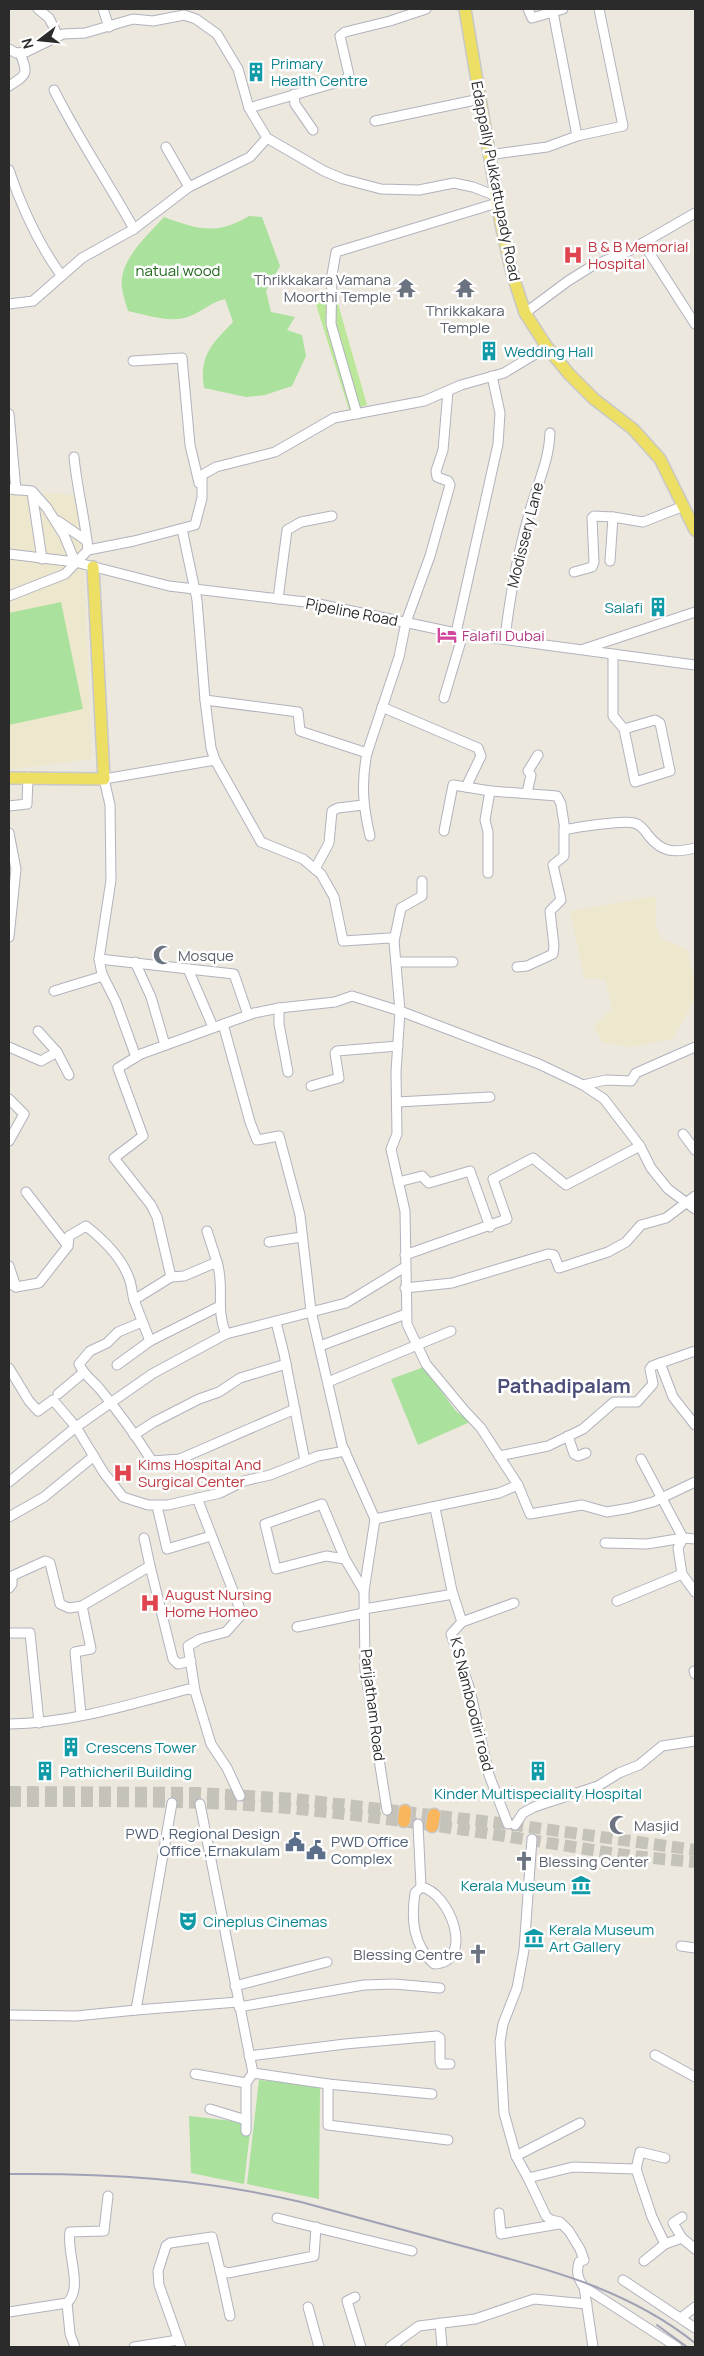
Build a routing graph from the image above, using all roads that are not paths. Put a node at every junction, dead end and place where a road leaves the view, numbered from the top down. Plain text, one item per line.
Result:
1 (38, 9) edge
2 (103, 9) edge
3 (426, 9) edge
4 (465, 9) edge
5 (528, 9) edge
6 (563, 9) edge
7 (599, 9) edge
8 (553, 12) junction
9 (109, 27) junction
10 (58, 36) junction
11 (9, 49) edge
12 (20, 53) junction
13 (9, 86) edge
14 (54, 90) dead end
15 (294, 94) junction
16 (480, 99) junction
17 (249, 108) junction
18 (375, 121) dead end
19 (313, 130) dead end
20 (577, 136) junction
21 (267, 138) junction
22 (166, 147) dead end
23 (488, 155) junction
24 (9, 170) edge
25 (189, 187) junction
26 (496, 199) junction
27 (695, 213) edge
28 (134, 229) junction
29 (643, 243) junction
30 (61, 275) junction
31 (9, 304) edge
32 (525, 313) junction
33 (695, 324) edge
34 (547, 347) junction
35 (133, 361) dead end
36 (492, 376) junction
37 (448, 391) junction
38 (9, 414) edge
39 (357, 414) junction
40 (550, 433) dead end
41 (74, 457) dead end
42 (13, 489) edge
43 (32, 491) junction
44 (202, 495) junction
45 (684, 506) junction
46 (332, 516) dead end
47 (614, 517) junction
48 (53, 518) junction
49 (182, 529) junction
50 (695, 530) edge
51 (87, 545) junction
52 (9, 554) edge
53 (42, 558) junction
54 (610, 561) dead end
55 (75, 562) junction
56 (93, 567) junction
57 (574, 572) dead end
58 (195, 589) junction
59 (9, 596) edge
60 (278, 599) junction
61 (695, 612) edge
62 (406, 622) junction
63 (459, 633) junction
64 (505, 638) junction
65 (581, 650) junction
66 (613, 654) junction
67 (695, 665) edge
68 (444, 698) dead end
69 (205, 700) junction
70 (382, 707) junction
71 (624, 729) junction
72 (367, 753) junction
73 (538, 755) dead end
74 (214, 760) junction
75 (28, 777) junction
76 (9, 778) edge
77 (104, 779) junction
78 (466, 787) junction
79 (490, 791) junction
80 (527, 793) junction
81 (363, 805) junction
82 (9, 806) edge
83 (564, 828) junction
84 (444, 831) dead end
85 (9, 833) edge
86 (370, 836) dead end
87 (695, 848) edge
88 (315, 870) junction
89 (488, 873) dead end
90 (422, 881) dead end
91 (9, 937) edge
92 (394, 941) junction
93 (98, 958) junction
94 (135, 962) junction
95 (396, 962) junction
96 (453, 962) dead end
97 (517, 967) dead end
98 (188, 969) junction
99 (104, 976) junction
100 (54, 991) dead end
101 (279, 1008) junction
102 (400, 1011) junction
103 (248, 1015) junction
104 (222, 1024) junction
105 (213, 1027) junction
106 (38, 1031) dead end
107 (165, 1045) junction
108 (398, 1046) junction
109 (9, 1047) edge
110 (695, 1047) edge
111 (57, 1052) junction
112 (136, 1057) junction
113 (288, 1072) dead end
114 (69, 1075) dead end
115 (583, 1085) junction
116 (311, 1086) dead end
117 (490, 1097) dead end
118 (9, 1099) edge
119 (396, 1102) junction
120 (683, 1134) dead end
121 (9, 1141) edge
122 (401, 1146) dead end
123 (640, 1146) junction
124 (391, 1149) junction
125 (695, 1150) edge
126 (398, 1182) junction
127 (26, 1192) dead end
128 (695, 1196) edge
129 (687, 1203) junction
130 (695, 1209) edge
131 (490, 1227) junction
132 (207, 1231) dead end
133 (302, 1237) junction
134 (269, 1242) dead end
135 (68, 1246) junction
136 (405, 1255) junction
137 (216, 1262) junction
138 (9, 1266) edge
139 (405, 1267) junction
140 (171, 1277) junction
141 (12, 1285) edge
142 (405, 1288) junction
143 (134, 1300) junction
144 (220, 1306) junction
145 (311, 1311) junction
146 (406, 1314) junction
147 (142, 1322) junction
148 (276, 1322) junction
149 (451, 1331) dead end
150 (226, 1334) junction
151 (150, 1341) junction
152 (320, 1346) junction
153 (417, 1346) junction
154 (695, 1351) edge
155 (660, 1363) junction
156 (286, 1364) junction
157 (117, 1365) dead end
158 (9, 1368) edge
159 (84, 1373) junction
160 (328, 1382) junction
161 (58, 1394) dead end
162 (109, 1403) junction
163 (295, 1409) junction
164 (695, 1425) edge
165 (76, 1427) junction
166 (134, 1435) junction
167 (568, 1436) junction
168 (345, 1451) junction
169 (586, 1453) dead end
170 (94, 1456) junction
171 (499, 1456) junction
172 (640, 1459) dead end
173 (305, 1461) junction
174 (9, 1482) edge
175 (695, 1482) edge
176 (518, 1485) junction
177 (662, 1497) junction
178 (197, 1498) junction
179 (157, 1506) junction
180 (435, 1508) junction
181 (9, 1517) edge
182 (375, 1519) junction
183 (211, 1536) junction
184 (144, 1538) dead end
185 (683, 1538) junction
186 (695, 1539) edge
187 (605, 1543) dead end
188 (345, 1559) junction
189 (150, 1566) junction
190 (682, 1574) junction
191 (9, 1588) edge
192 (364, 1591) junction
193 (695, 1592) edge
194 (448, 1595) dead end
195 (618, 1601) dead end
196 (514, 1603) dead end
197 (82, 1606) junction
198 (364, 1611) junction
199 (462, 1622) junction
200 (297, 1628) dead end
201 (9, 1633) edge
202 (191, 1661) junction
203 (195, 1691) junction
204 (81, 1715) junction
205 (39, 1723) junction
206 (9, 1724) edge
207 (695, 1741) edge
208 (240, 1796) dead end
209 (172, 1803) dead end
210 (200, 1804) dead end
211 (387, 1810) dead end
212 (418, 1824) dead end
213 (532, 1839) dead end
214 (421, 1887) junction
215 (681, 1946) dead end
216 (695, 1948) edge
217 (327, 1962) dead end
218 (235, 1986) junction
219 (440, 1988) dead end
220 (239, 2005) junction
221 (136, 2010) junction
222 (9, 2015) edge
223 (655, 2055) dead end
224 (249, 2056) junction
225 (450, 2064) dead end
226 (253, 2073) junction
227 (195, 2074) dead end
228 (695, 2078) edge
229 (246, 2083) junction
230 (328, 2084) junction
231 (432, 2094) dead end
232 (210, 2109) dead end
233 (246, 2120) junction
234 (580, 2123) dead end
235 (246, 2131) dead end
236 (448, 2140) dead end
237 (516, 2156) junction
238 (664, 2158) dead end
239 (636, 2169) junction
240 (528, 2178) junction
241 (108, 2196) dead end
242 (499, 2213) dead end
243 (682, 2217) dead end
244 (278, 2218) dead end
245 (562, 2223) junction
246 (316, 2227) junction
247 (682, 2238) junction
248 (665, 2244) junction
249 (695, 2249) edge
250 (412, 2251) dead end
251 (644, 2261) dead end
252 (220, 2270) junction
253 (623, 2280) dead end
254 (584, 2287) junction
255 (356, 2297) dead end
256 (67, 2304) junction
257 (586, 2304) junction
258 (308, 2307) dead end
259 (695, 2307) edge
260 (9, 2312) edge
261 (230, 2316) dead end
262 (682, 2317) junction
263 (440, 2323) junction
264 (695, 2328) edge
265 (654, 2332) junction
266 (180, 2344) edge
267 (75, 2347) edge
268 (134, 2347) edge
269 (319, 2347) edge
270 (361, 2347) edge
271 (390, 2347) edge
272 (442, 2347) edge
273 (593, 2347) edge
274 (659, 2347) edge
275 (677, 2347) edge

1 - 10 street
2 - 9 street
3 - 15 street
4 - 16 main road, Edappally Pukkattupady Road
5 - 8 street
6 - 8 street
7 - 20 street
8 - 20 street
9 - 10 street
9 - 17 street
10 - 12 street
11 - 12 street
12 - 13 street
14 - 28 street
15 - 17 street
15 - 19 street
16 - 18 street
16 - 23 main road, Edappally Pukkattupady Road
17 - 21 street
20 - 23 street
21 - 25 street
21 - 26 street
22 - 25 street
23 - 26 main road, Edappally Pukkattupady Road
24 - 30 street
25 - 28 street
26 - 32 main road, Edappally Pukkattupady Road
26 - 39 street
27 - 29 street
28 - 30 street
29 - 32 street
29 - 33 street
30 - 31 street
32 - 34 main road, Edappally Pukkattupady Road
34 - 36 street
34 - 45 main road, Edappally Pukkattupady Road
35 - 44 street
36 - 37 street
36 - 63 street
37 - 39 street
37 - 62 street
38 - 42 street
39 - 44 street
40 - 64 street, Modissery Lane
41 - 51 street
42 - 43 street
43 - 48 street
43 - 53 street
44 - 49 street
45 - 47 street
45 - 50 main road, Edappally Pukkattupady Road
46 - 60 street
47 - 54 street
47 - 57 street
48 - 51 street
48 - 55 street
49 - 51 street
49 - 58 street
51 - 55 street
52 - 53 street, Pipeline Road
53 - 55 street, Pipeline Road
55 - 56 street, Pipeline Road
55 - 59 street
56 - 58 street, Pipeline Road
56 - 77 main road
58 - 60 street, Pipeline Road
58 - 69 street
60 - 62 street, Pipeline Road
61 - 65 street
62 - 63 street, Pipeline Road
62 - 70 street
63 - 64 street, Pipeline Road
63 - 68 street
64 - 65 street, Pipeline Road
65 - 66 street, Pipeline Road
66 - 67 street, Pipeline Road
66 - 71 street
69 - 72 street
69 - 74 street
70 - 72 street
70 - 78 street
71 - 71 street
72 - 81 street
73 - 80 street
74 - 77 street
74 - 88 street
75 - 76 main road
75 - 77 main road
75 - 82 street
77 - 93 street
78 - 79 street
78 - 84 street
79 - 80 street
79 - 89 street
80 - 83 street
81 - 86 street
81 - 88 street
83 - 87 street
83 - 97 street
85 - 91 street
88 - 92 street
90 - 92 street
92 - 95 street
93 - 94 street
93 - 99 street
94 - 98 street
94 - 107 street
95 - 96 street
95 - 102 street
98 - 103 street
98 - 105 street
99 - 100 street
99 - 112 street
101 - 102 street
101 - 103 street
101 - 113 street
102 - 108 street
102 - 115 street
103 - 104 street
104 - 105 street
104 - 133 street
105 - 107 street
106 - 111 street
107 - 112 street
108 - 116 street
108 - 119 street
109 - 111 street
110 - 115 street
111 - 114 street
112 - 140 street
115 - 123 street
117 - 119 street
118 - 121 street
119 - 124 street
120 - 125 street
122 - 124 street
123 - 129 street
123 - 131 street
124 - 126 street
126 - 131 street
126 - 136 street
127 - 135 street
128 - 129 street
129 - 130 street
129 - 142 street
131 - 136 street
132 - 137 street
133 - 134 street
133 - 145 street
135 - 141 street
135 - 143 street
136 - 139 street
137 - 140 street
137 - 144 street
138 - 141 street
139 - 142 street
139 - 145 street
140 - 143 street
142 - 146 street
143 - 147 street
144 - 150 street
144 - 151 street
145 - 148 street
145 - 152 street
146 - 152 street
146 - 153 street
147 - 151 street
147 - 159 street
148 - 150 street
148 - 156 street
149 - 153 street
150 - 162 street
151 - 157 street
152 - 160 street
153 - 160 street
153 - 171 street
154 - 155 street
155 - 164 street
155 - 167 street
156 - 163 street
156 - 166 street
158 - 165 street
159 - 161 street
159 - 162 street
160 - 168 street
162 - 165 street
162 - 166 street
163 - 166 street
163 - 173 street
165 - 170 street
165 - 174 street
167 - 169 street
167 - 171 street
168 - 173 street
168 - 182 street
170 - 179 street
170 - 181 street
171 - 176 street
172 - 177 street
173 - 178 street
175 - 177 street
176 - 177 street
176 - 180 street
177 - 185 street
178 - 179 street
178 - 183 street
179 - 183 street
180 - 182 street
180 - 199 street, K S Namboodiri road
182 - 192 street, Parijatham Road
183 - 202 street
184 - 189 street
185 - 186 street
185 - 187 street
185 - 190 street
188 - 188 street
188 - 192 street
189 - 197 street
189 - 202 street
190 - 193 street
190 - 195 street
191 - 197 street
192 - 198 street, Parijatham Road
194 - 198 street
196 - 199 street
197 - 204 street
198 - 200 street
198 - 211 street, Parijatham Road
199 - 207 street, K S Namboodiri road
201 - 205 street
202 - 203 street
203 - 204 street
203 - 208 street
204 - 205 street
205 - 206 street
209 - 221 street
210 - 218 street
212 - 214 street
213 - 237 street
214 - 214 street
215 - 216 street
217 - 218 street
218 - 220 street
219 - 220 street
220 - 221 street
220 - 224 street
221 - 222 street
223 - 228 street
224 - 225 street
224 - 226 street
226 - 229 street
226 - 230 street
227 - 229 street
229 - 233 street
230 - 231 street
230 - 236 street
232 - 233 street
233 - 235 street
234 - 237 street
237 - 240 street
238 - 239 street
239 - 240 street
239 - 248 street
240 - 245 street
241 - 256 street
242 - 245 street
243 - 247 street
244 - 246 street
245 - 254 street
246 - 250 street
246 - 252 street
247 - 248 street
247 - 249 street
248 - 251 street
252 - 261 street
252 - 266 street
253 - 262 street
254 - 257 street
254 - 265 street
255 - 270 street
256 - 260 street
256 - 267 street
257 - 263 street
257 - 273 street
258 - 269 street
259 - 262 street
262 - 264 street
263 - 271 street
263 - 272 street
265 - 274 street
265 - 275 street
266 - 268 street

